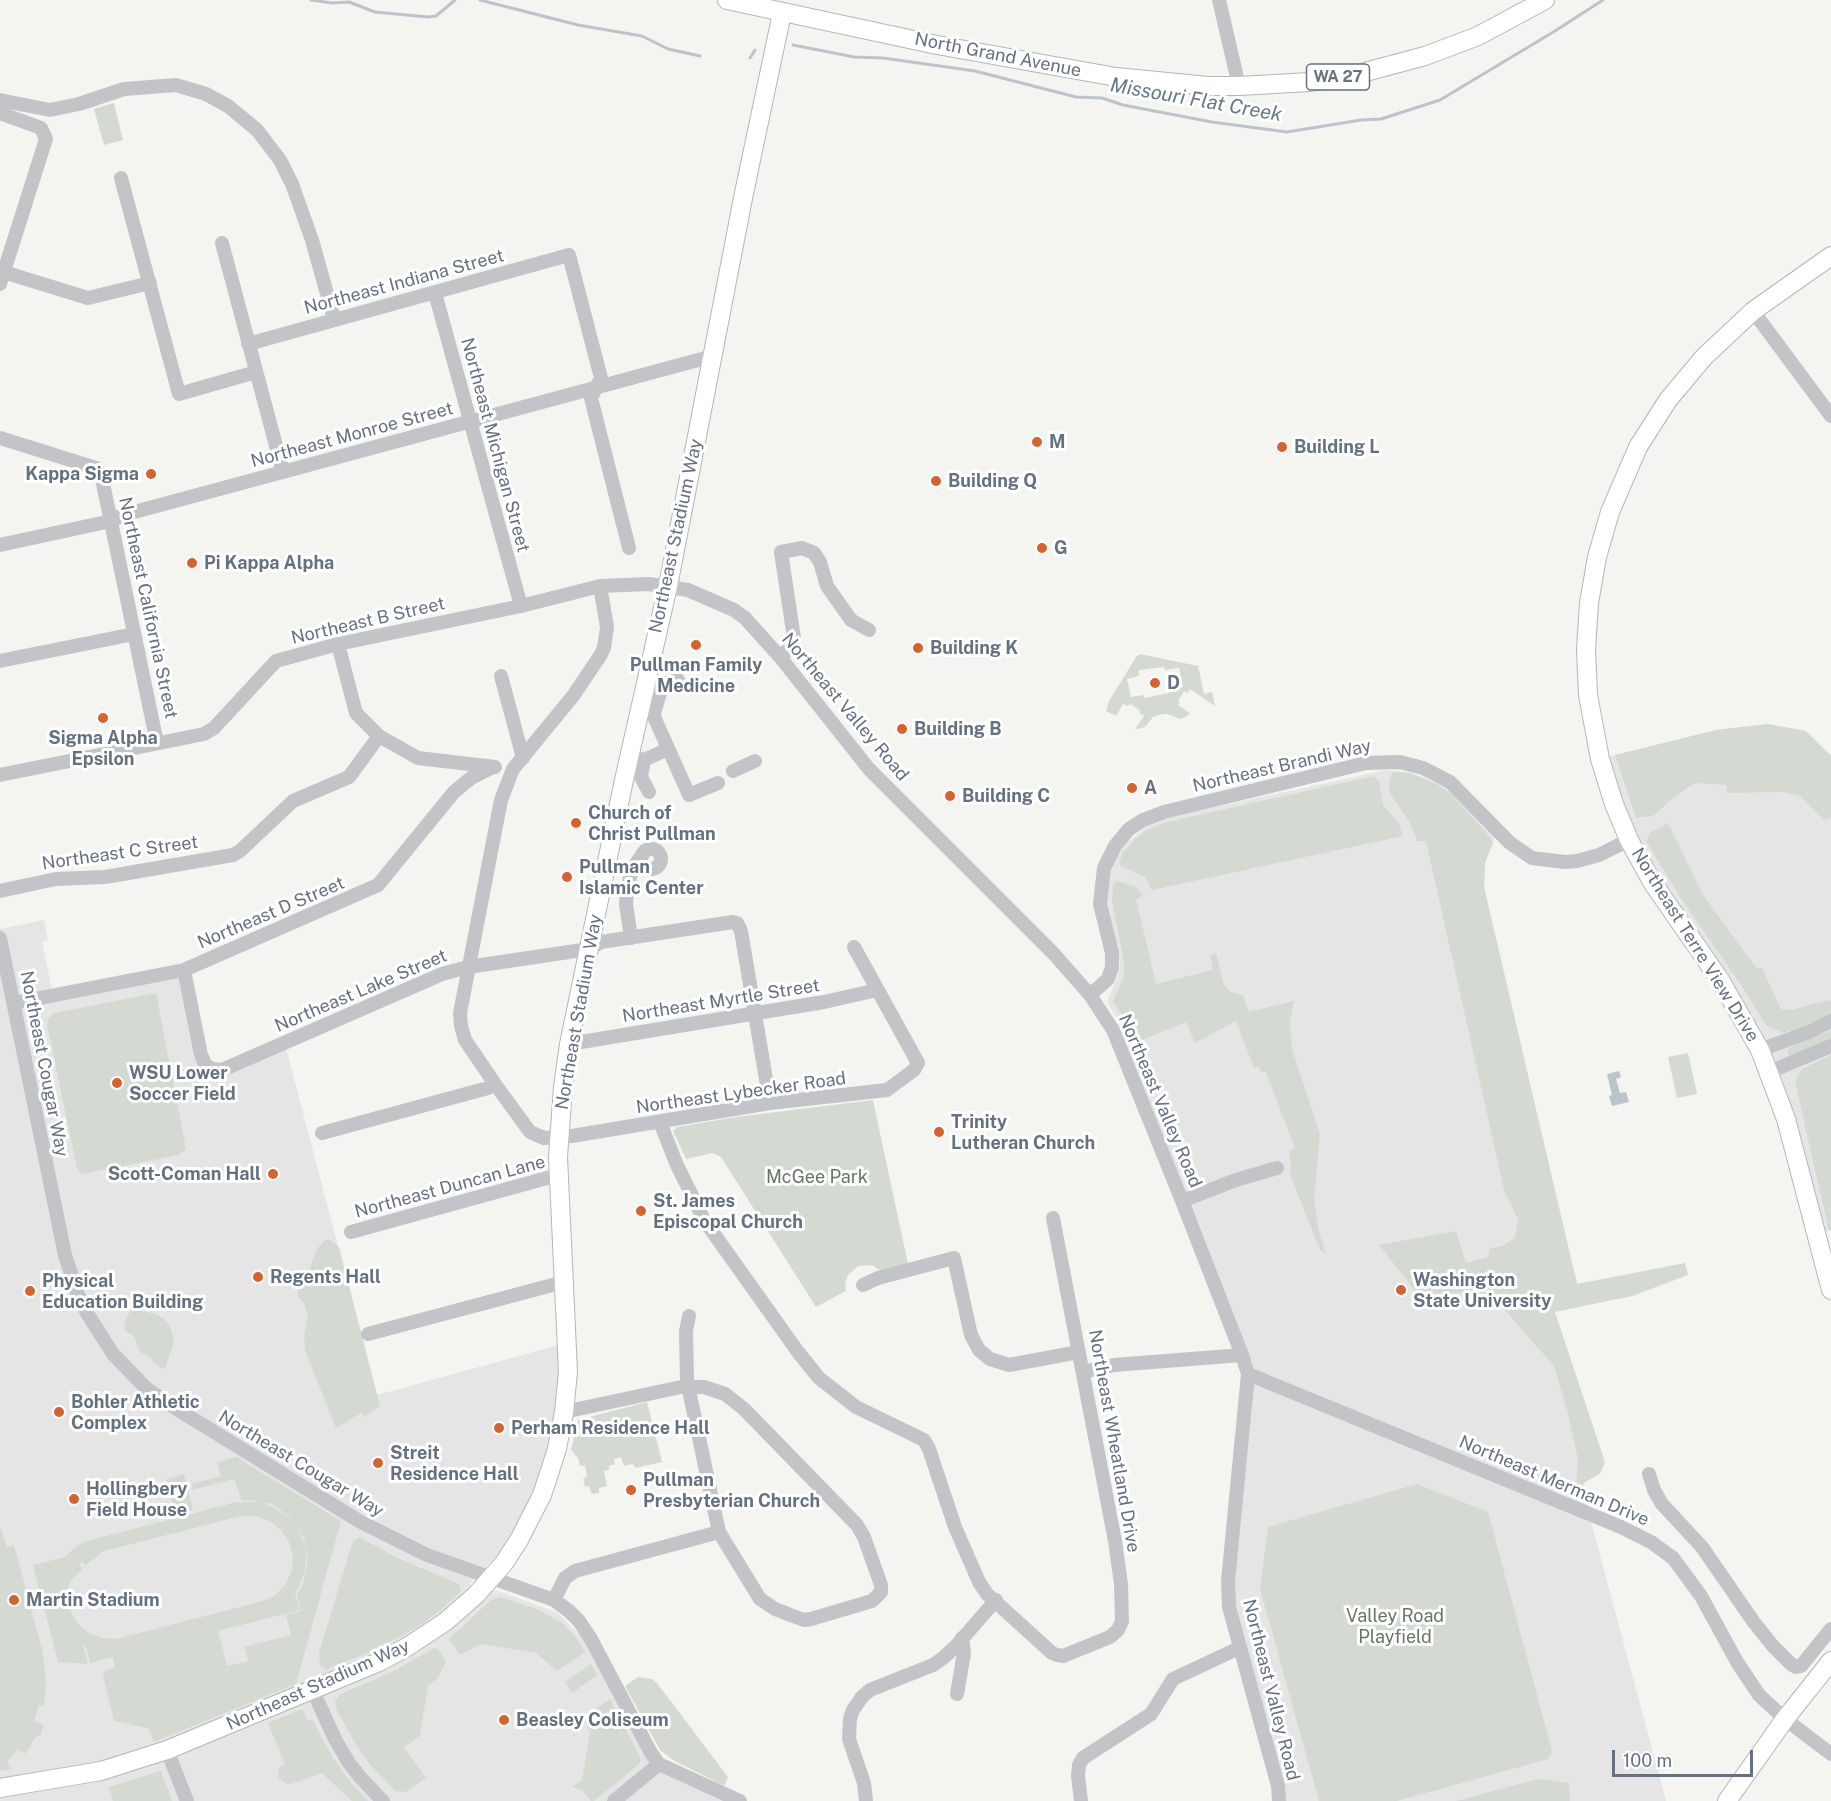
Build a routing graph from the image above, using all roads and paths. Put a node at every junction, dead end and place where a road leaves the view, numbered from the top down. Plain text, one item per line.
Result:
1 (727, 0) edge
2 (1219, 0) edge
3 (1545, 0) edge
4 (783, 6) edge
5 (1239, 86) junction
6 (0, 100) edge
7 (0, 113) edge
8 (121, 177) dead end
9 (222, 243) dead end
10 (1831, 256) edge
11 (1, 276) edge
12 (150, 283) junction
13 (435, 293) junction
14 (1753, 311) junction
15 (334, 319) junction
16 (248, 344) junction
17 (713, 356) junction
18 (256, 372) junction
19 (597, 387) junction
20 (1831, 416) edge
21 (471, 422) junction
22 (0, 438) edge
23 (283, 472) junction
24 (111, 521) junction
25 (0, 545) edge
26 (629, 548) dead end
27 (600, 586) junction
28 (668, 586) junction
29 (521, 606) junction
30 (869, 630) dead end
31 (135, 634) junction
32 (338, 644) junction
33 (780, 657) junction
34 (0, 661) edge
35 (501, 676) dead end
36 (678, 680) dead end
37 (379, 736) junction
38 (158, 743) junction
39 (668, 749) junction
40 (523, 758) junction
41 (637, 758) junction
42 (755, 761) dead end
43 (493, 767) junction
44 (733, 771) dead end
45 (510, 774) junction
46 (0, 775) edge
47 (718, 783) dead end
48 (649, 792) dead end
49 (1629, 840) junction
50 (643, 854) dead end
51 (0, 891) edge
52 (0, 938) edge
53 (631, 938) junction
54 (854, 947) dead end
55 (589, 949) junction
56 (468, 967) junction
57 (184, 970) junction
58 (877, 990) junction
59 (1090, 995) junction
60 (14, 1003) junction
61 (755, 1013) junction
62 (1831, 1021) edge
63 (569, 1044) junction
64 (1831, 1046) edge
65 (1760, 1050) junction
66 (1769, 1072) junction
67 (495, 1084) junction
68 (770, 1103) junction
69 (660, 1122) junction
70 (322, 1134) dead end
71 (558, 1137) junction
72 (1277, 1168) dead end
73 (558, 1175) junction
74 (1182, 1201) junction
75 (1053, 1218) dead end
76 (351, 1232) dead end
77 (564, 1282) junction
78 (863, 1285) dead end
79 (1831, 1290) edge
80 (689, 1316) dead end
81 (368, 1334) dead end
82 (1079, 1352) junction
83 (1242, 1355) junction
84 (1083, 1371) junction
85 (1248, 1374) junction
86 (688, 1387) junction
87 (564, 1412) junction
88 (1649, 1474) dead end
89 (719, 1532) junction
90 (490, 1579) junction
91 (554, 1600) junction
92 (996, 1600) junction
93 (1831, 1629) edge
94 (962, 1638) junction
95 (1239, 1648) junction
96 (1831, 1661) edge
97 (312, 1689) junction
98 (957, 1694) dead end
99 (1785, 1719) junction
100 (167, 1750) junction
101 (1831, 1754) edge
102 (659, 1764) junction
103 (0, 1788) edge
104 (187, 1801) edge
105 (383, 1801) edge
106 (614, 1801) edge
107 (740, 1801) edge
108 (866, 1801) edge
109 (1081, 1801) edge
110 (1279, 1801) edge
111 (1727, 1801) edge

1 - 4 main road, North Grand Avenue / WA 27
2 - 5 street
3 - 5 main road, North Grand Avenue / WA 27
4 - 5 main road, North Grand Avenue / WA 27
4 - 17 main road, Northeast Stadium Way
6 - 15 street
7 - 11 street
8 - 12 street
9 - 16 street
10 - 14 main road, Northeast Terre View Drive
11 - 12 street
12 - 18 street
13 - 15 street, Northeast Indiana Street
13 - 19 street, Northeast Indiana Street
13 - 21 street, Northeast Michigan Street
14 - 20 street
14 - 49 main road, Northeast Terre View Drive
15 - 16 street, Northeast Indiana Street
16 - 18 street
17 - 19 street, Northeast Monroe Street
17 - 28 main road, Northeast Stadium Way
18 - 23 street
19 - 21 street, Northeast Monroe Street
19 - 26 street
21 - 23 street, Northeast Monroe Street
21 - 29 street, Northeast Michigan Street
22 - 24 street, Northeast California Street
23 - 24 street, Northeast Monroe Street
24 - 25 street, Northeast Monroe Street
24 - 31 street, Northeast California Street
27 - 28 street, Northeast B Street
27 - 29 street, Northeast B Street
27 - 40 street
28 - 33 street, Northeast Valley Road
28 - 41 main road, Northeast Stadium Way
29 - 32 street, Northeast B Street
30 - 33 street
31 - 34 street
31 - 38 street, Northeast California Street
32 - 37 street
32 - 38 street, Northeast B Street
33 - 59 street, Northeast Valley Road
35 - 40 street
36 - 39 street
37 - 43 street
37 - 51 street, Northeast C Street
38 - 46 street, Northeast B Street
39 - 41 street
39 - 47 street
40 - 45 street
41 - 48 street
41 - 55 main road, Northeast Stadium Way
42 - 44 street
43 - 45 street
43 - 57 street, Northeast D Street
45 - 56 street, Northeast Lybecker Road
49 - 59 street, Northeast Brandi Way
49 - 65 main road, Northeast Terre View Drive
50 - 53 street
52 - 60 street, Northeast Cougar Way
53 - 55 street, Northeast Lake Street
53 - 61 street, Northeast Lake Street
54 - 58 street
55 - 56 street, Northeast Lake Street
55 - 63 main road, Northeast Stadium Way
56 - 57 street, Northeast Lake Street
56 - 67 street, Northeast Lybecker Road
57 - 60 street, Northeast D Street
58 - 61 street, Northeast Myrtle Street
58 - 68 street, Northeast Lybecker Road
59 - 74 street, Northeast Valley Road
60 - 90 street, Northeast Cougar Way
61 - 63 street, Northeast Myrtle Street
61 - 68 street
62 - 65 street
63 - 71 main road, Northeast Stadium Way
64 - 66 street
65 - 66 main road, Northeast Terre View Drive
66 - 79 main road, Northeast Terre View Drive
67 - 70 street
67 - 71 street, Northeast Lybecker Road
68 - 69 street, Northeast Lybecker Road
69 - 71 street, Northeast Lybecker Road
69 - 92 street
71 - 73 main road, Northeast Stadium Way
72 - 74 street
73 - 76 street, Northeast Duncan Lane
73 - 77 main road, Northeast Stadium Way
74 - 83 street, Northeast Valley Road
75 - 82 street, Northeast Wheatland Drive
77 - 81 street
77 - 87 main road, Northeast Stadium Way
78 - 82 street
80 - 86 street
82 - 84 street, Northeast Wheatland Drive
83 - 84 street
83 - 85 street, Northeast Valley Road
84 - 92 street, Northeast Wheatland Drive
85 - 95 street, Northeast Valley Road
85 - 99 street, Northeast Merman Drive
86 - 87 street
86 - 89 street
86 - 89 street
87 - 90 main road, Northeast Stadium Way
88 - 93 street
89 - 91 street
90 - 91 street, Northeast Cougar Way
90 - 97 main road, Northeast Stadium Way
91 - 102 street
92 - 94 street
94 - 98 street
94 - 108 street
95 - 109 street
95 - 110 street, Northeast Valley Road
96 - 99 main road
97 - 100 main road, Northeast Stadium Way
97 - 105 street
99 - 101 street, Northeast Merman Drive
99 - 111 main road
100 - 103 main road, Northeast Stadium Way
100 - 104 street
102 - 106 street
102 - 107 street

